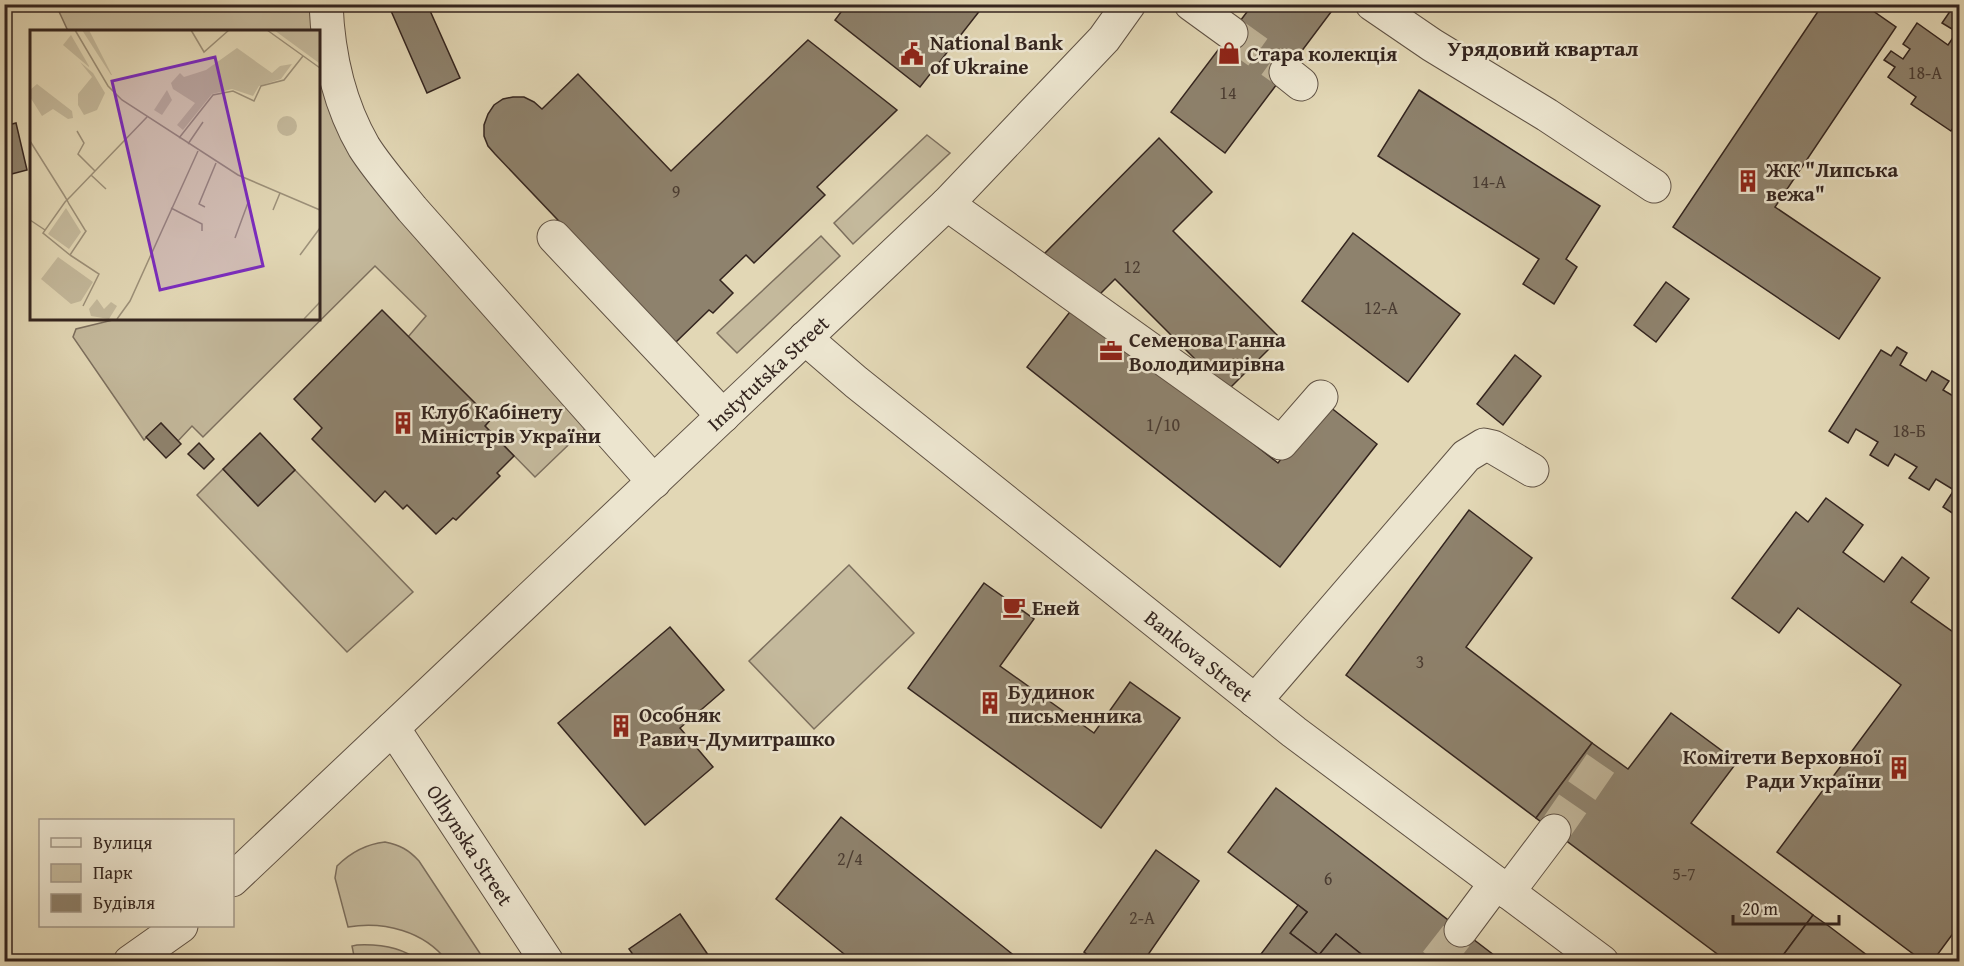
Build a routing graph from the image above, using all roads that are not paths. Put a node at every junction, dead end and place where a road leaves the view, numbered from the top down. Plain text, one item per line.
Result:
1 (326, 4) edge
2 (1129, 4) edge
3 (1191, 4) edge
4 (1372, 4) edge
5 (1231, 33) tunnel mouth
6 (1654, 186) dead end
7 (947, 204) junction
8 (554, 237) dead end
9 (805, 338) junction
10 (1322, 397) dead end
11 (723, 416) junction
12 (1532, 470) dead end
13 (654, 482) junction
14 (1255, 701) junction
15 (393, 728) junction
16 (1554, 831) tunnel mouth
17 (234, 878) edge
18 (1502, 887) junction
19 (180, 927) edge
20 (1461, 930) tunnel mouth
21 (130, 962) edge
22 (547, 962) edge
23 (1602, 962) edge

1 - 13 street
2 - 7 street, Instytutska Street
3 - 5 street
4 - 6 street
7 - 9 street, Instytutska Street
7 - 10 street
8 - 11 street
9 - 11 street, Instytutska Street
9 - 14 street, Bankova Street
11 - 13 street, Instytutska Street
12 - 14 street
13 - 15 street, Instytutska Street
14 - 18 street, Bankova Street
15 - 17 street, Instytutska Street
15 - 22 street, Olhynska Street
16 - 18 street
18 - 20 street
18 - 23 street, Bankova Street
19 - 21 street

